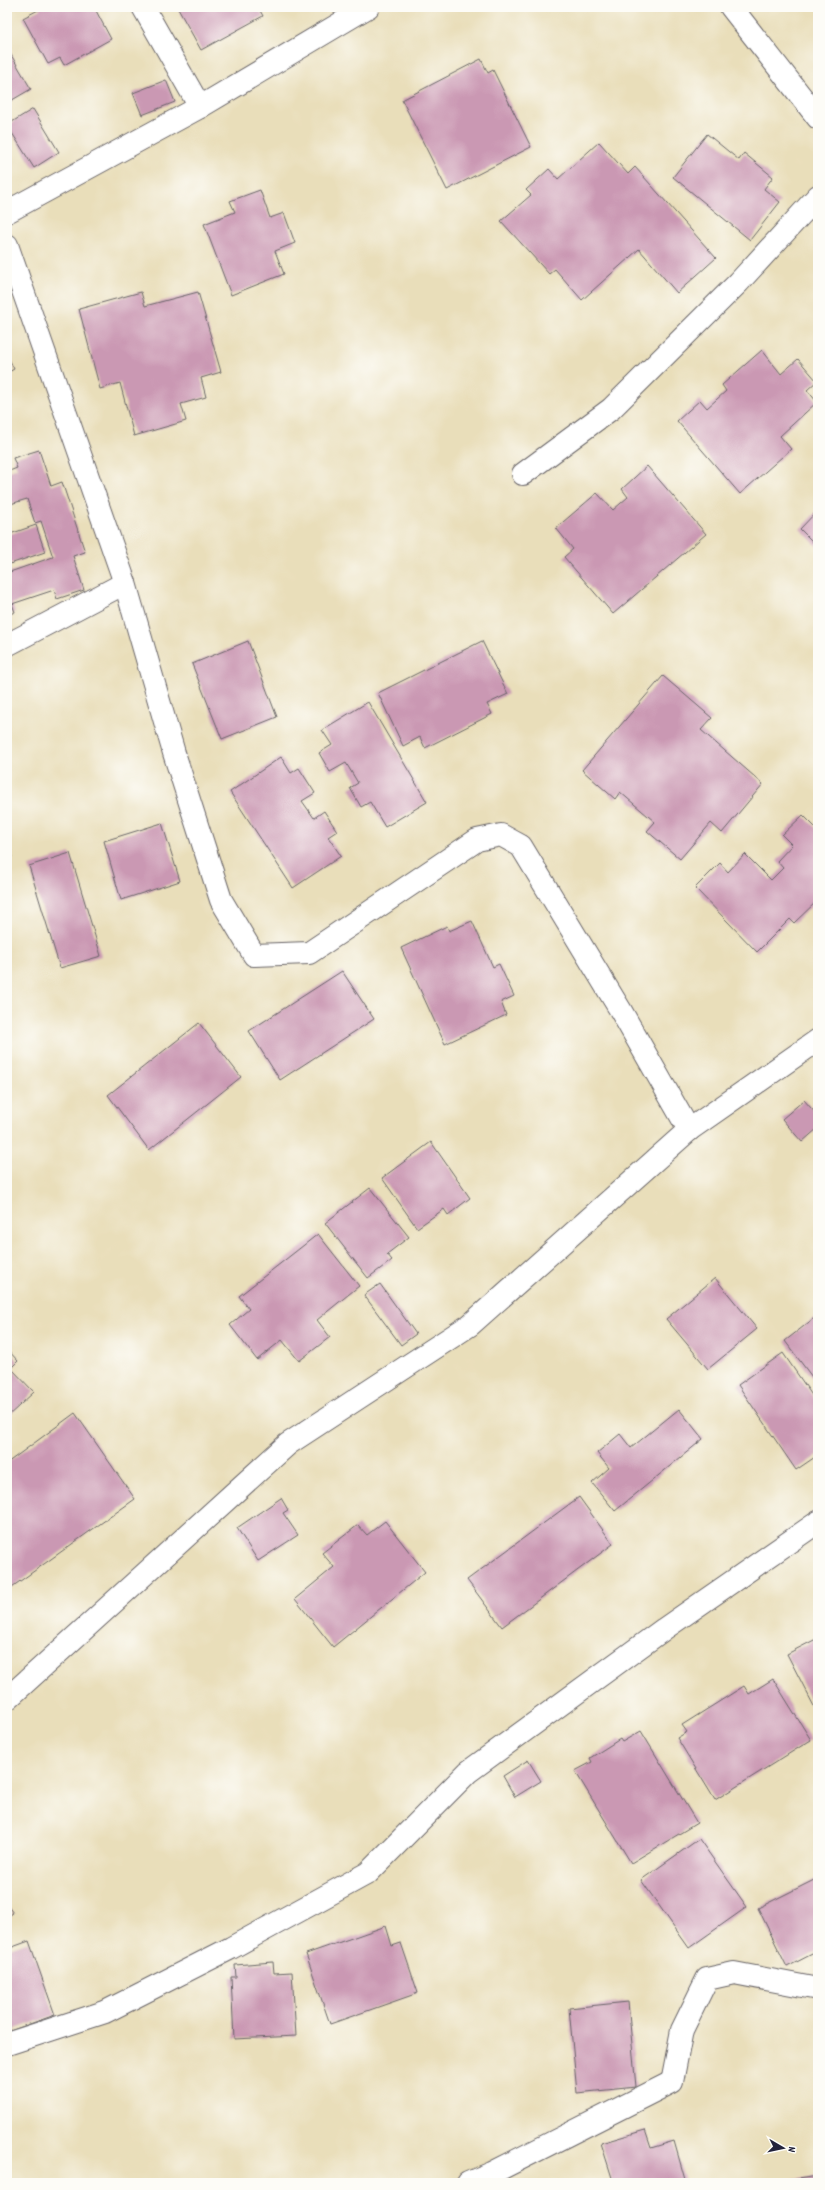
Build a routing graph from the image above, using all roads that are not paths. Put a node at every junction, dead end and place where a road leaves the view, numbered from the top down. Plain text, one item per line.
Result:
1 (143, 7) edge
2 (368, 7) edge
3 (731, 7) edge
4 (200, 107) junction
5 (818, 118) edge
6 (818, 196) edge
7 (7, 212) edge
8 (7, 244) edge
9 (523, 474) dead end
10 (125, 583) junction
11 (7, 645) edge
12 (818, 1040) edge
13 (689, 1130) junction
14 (818, 1522) edge
15 (7, 1700) edge
16 (818, 1989) edge
17 (7, 2044) edge
18 (468, 2183) edge

1 - 4 street
2 - 4 street
3 - 5 street
4 - 7 street
6 - 9 street
8 - 10 street
10 - 11 street
10 - 13 street
12 - 13 street
13 - 15 street
14 - 17 street
16 - 18 street

